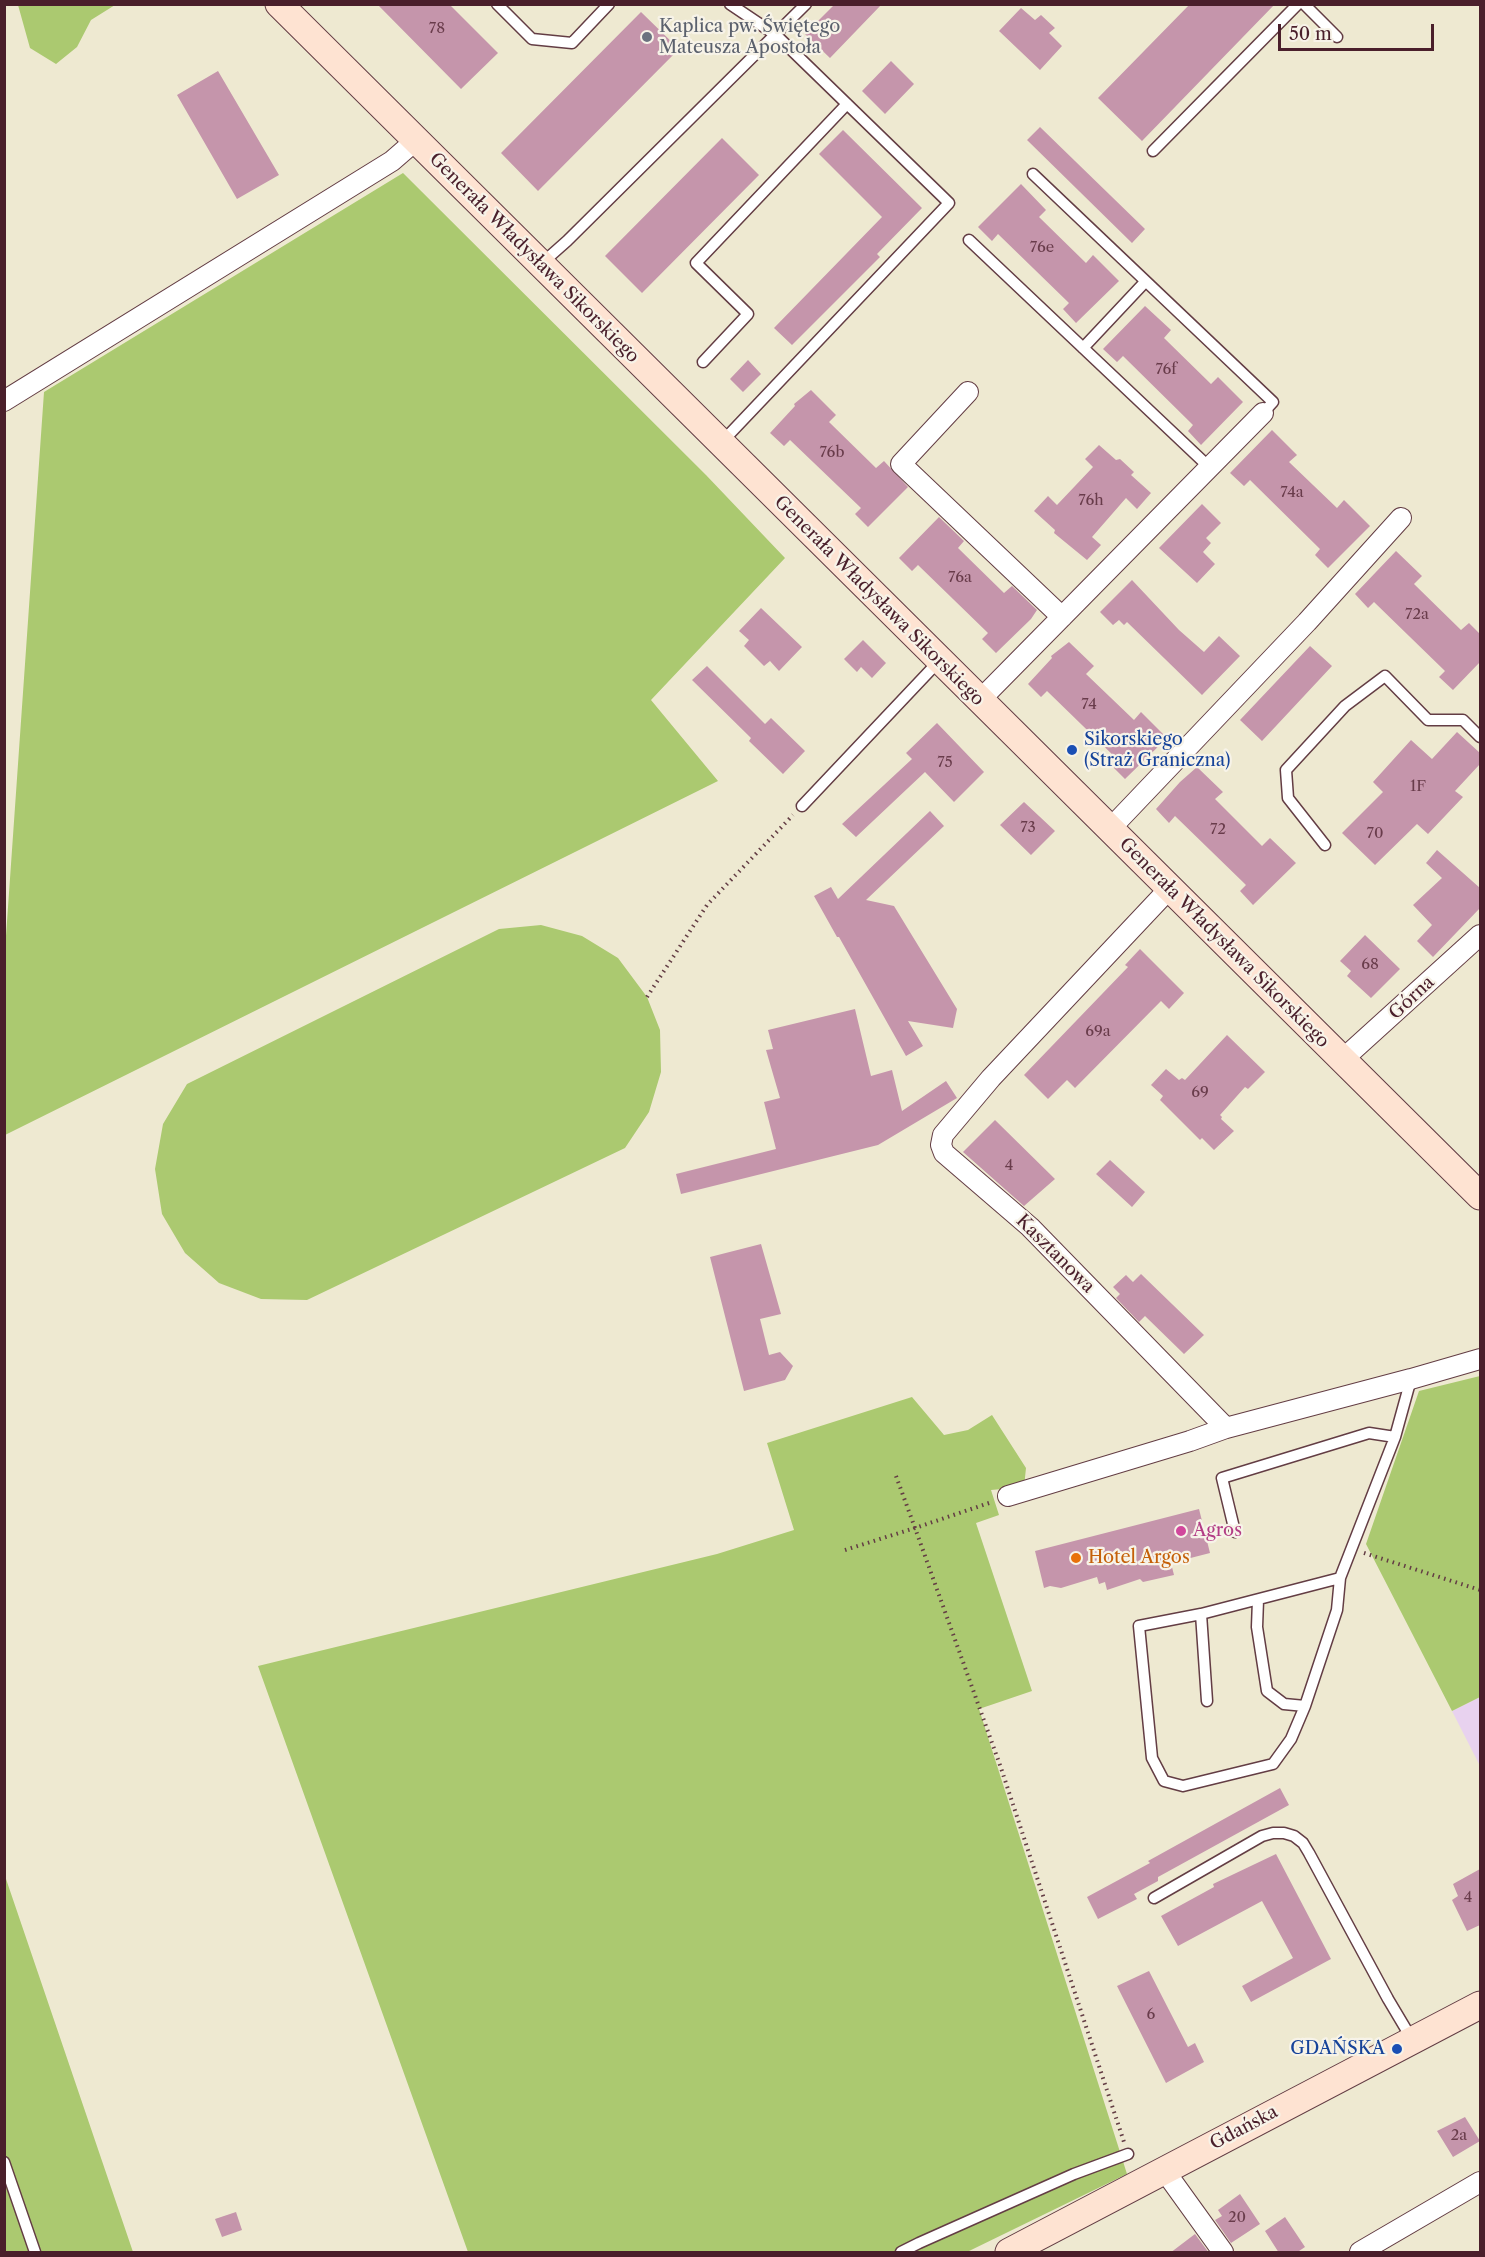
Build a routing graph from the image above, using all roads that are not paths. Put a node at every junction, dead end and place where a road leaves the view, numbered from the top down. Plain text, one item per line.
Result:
1 (279, 4) edge
2 (497, 4) edge
3 (609, 4) edge
4 (730, 4) edge
5 (806, 4) edge
6 (1298, 4) edge
7 (1304, 4) edge
8 (776, 35) junction
9 (1337, 37) dead end
10 (847, 104) junction
11 (415, 141) junction
12 (1153, 151) dead end
13 (1033, 174) dead end
14 (969, 240) dead end
15 (541, 264) junction
16 (1145, 282) junction
17 (1083, 348) junction
18 (703, 362) dead end
19 (968, 392) dead end
20 (4, 401) edge
21 (1263, 413) joint
22 (721, 443) junction
23 (1209, 467) junction
24 (1401, 518) dead end
25 (1062, 617) junction
26 (939, 661) junction
27 (979, 701) junction
28 (1480, 737) edge
29 (802, 806) road end
30 (1109, 830) junction
31 (1324, 845) dead end
32 (1169, 889) junction
33 (1480, 935) edge
34 (1342, 1060) junction
35 (1480, 1196) edge
36 (1480, 1359) edge
37 (1411, 1379) junction
38 (1226, 1428) junction
39 (1395, 1437) junction
40 (1008, 1496) road end
41 (1235, 1532) dead end
42 (1340, 1578) junction
43 (1258, 1600) junction
44 (1201, 1614) junction
45 (1207, 1701) dead end
46 (1305, 1706) junction
47 (1154, 1898) dead end
48 (1480, 2005) edge
49 (1413, 2040) junction
50 (1128, 2154) road end
51 (4, 2162) edge
52 (1164, 2170) junction
53 (1480, 2182) edge
54 (35, 2253) edge
55 (901, 2253) edge
56 (1009, 2253) edge
57 (1222, 2253) edge
58 (1360, 2253) edge

1 - 11 main road, Generała Władysława Sikorskiego
2 - 3 lane
4 - 8 lane
5 - 8 lane
6 - 12 lane
7 - 9 lane
8 - 10 lane
8 - 15 lane
10 - 18 lane
10 - 22 lane
11 - 15 main road, Generała Władysława Sikorskiego
11 - 20 street
13 - 16 lane
14 - 17 lane
15 - 22 main road, Generała Władysława Sikorskiego
16 - 17 lane
16 - 21 lane
17 - 23 lane
19 - 25 street
21 - 23 street
22 - 26 main road, Generała Władysława Sikorskiego
23 - 25 street
24 - 30 street
25 - 27 street
26 - 27 main road, Generała Władysława Sikorskiego
26 - 29 lane
27 - 30 main road, Generała Władysława Sikorskiego
28 - 31 lane
30 - 32 main road, Generała Władysława Sikorskiego
32 - 34 main road, Generała Władysława Sikorskiego
32 - 38 street, Kasztanowa
33 - 34 street, Górna
34 - 35 main road, Generała Władysława Sikorskiego
36 - 37 street
37 - 38 street
37 - 39 lane
38 - 40 street
39 - 41 lane
39 - 42 lane
42 - 43 lane
42 - 46 lane
43 - 44 lane
43 - 46 lane
44 - 45 lane
44 - 46 lane
47 - 49 lane
48 - 49 main road, Gdańska
49 - 52 main road, Gdańska
50 - 55 lane
51 - 54 lane
52 - 56 main road, Gdańska
52 - 57 street
53 - 58 street

